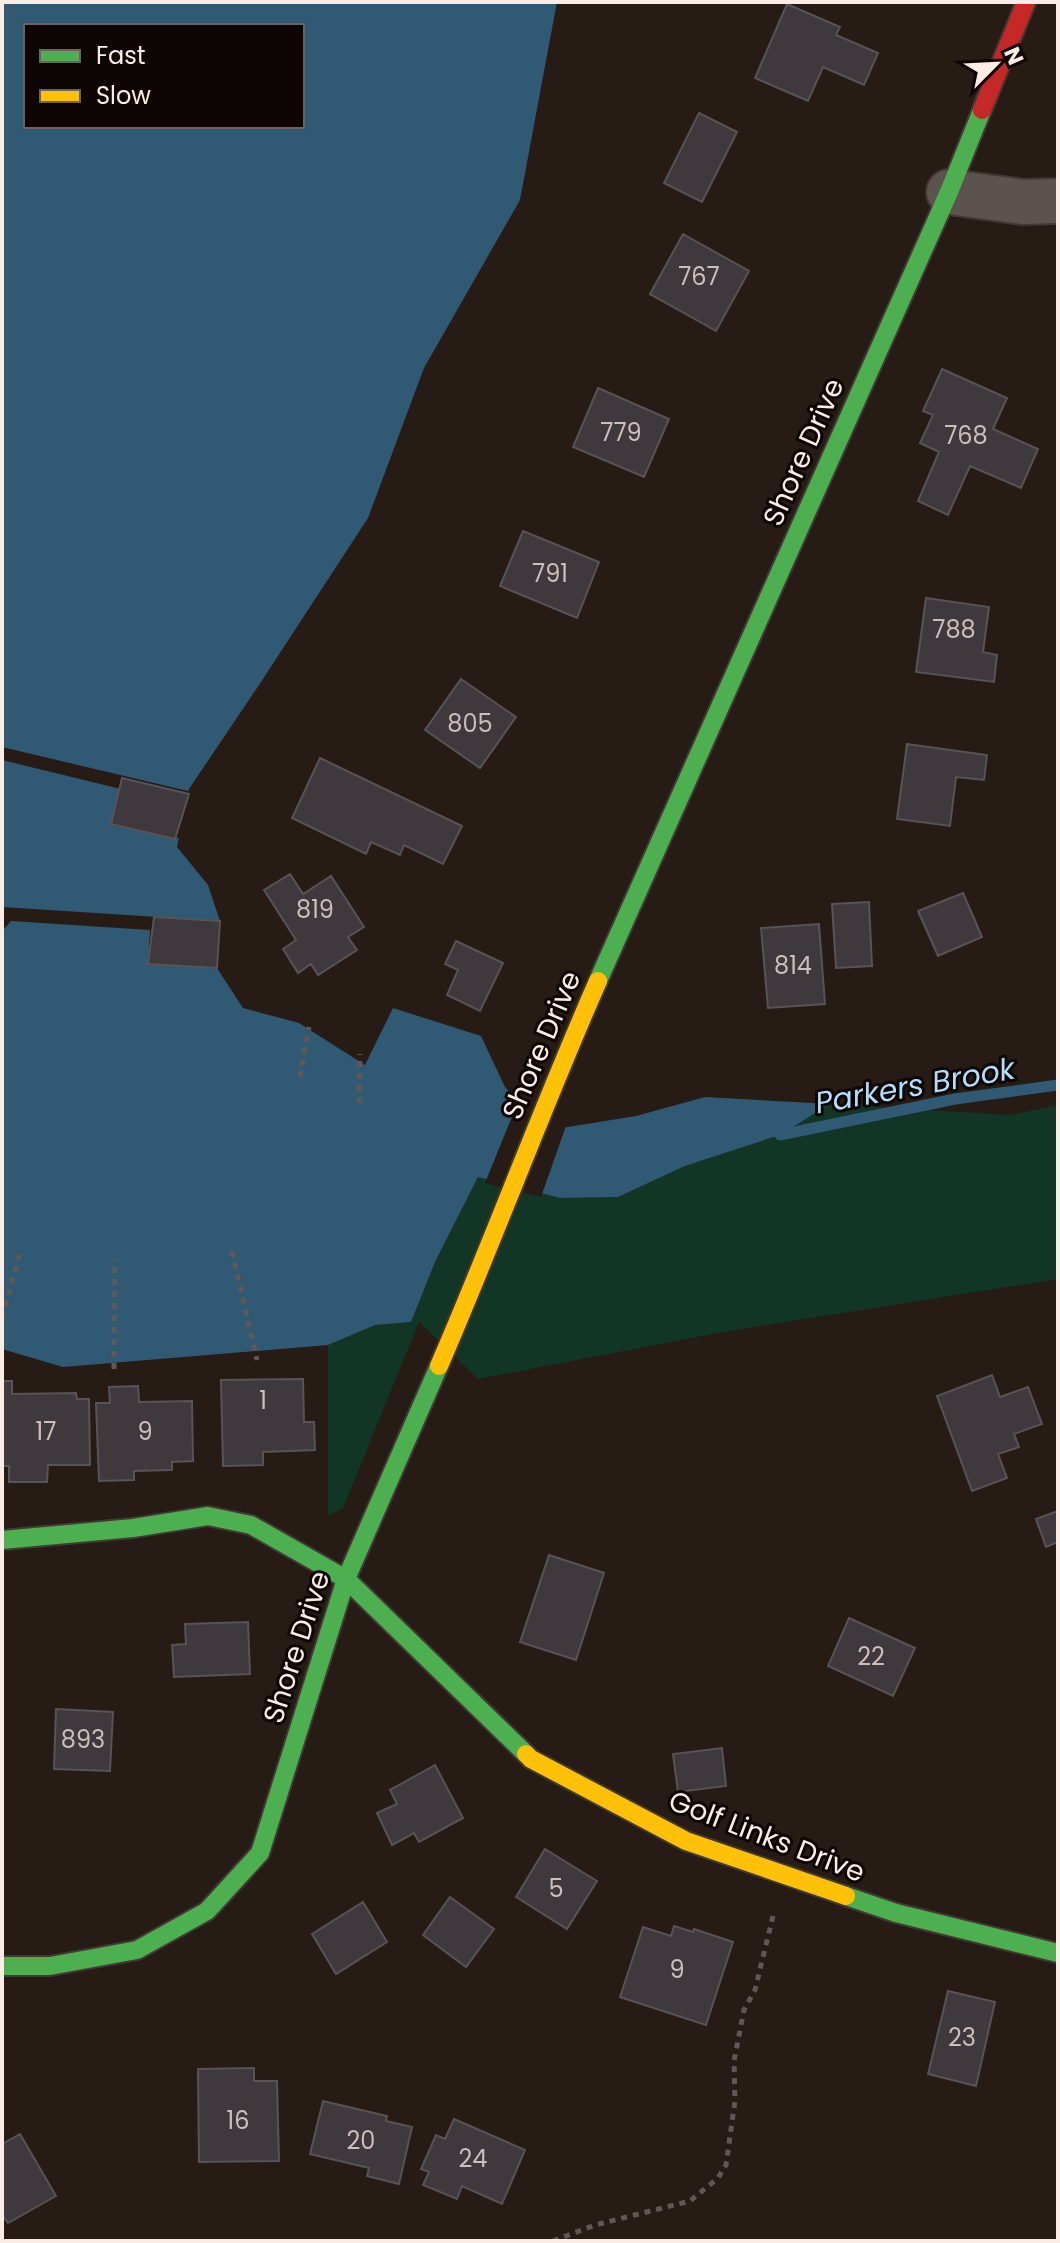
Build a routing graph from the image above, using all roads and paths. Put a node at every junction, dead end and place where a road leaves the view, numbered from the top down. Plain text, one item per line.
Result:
1 (1026, 2) edge
2 (949, 192) junction
3 (1058, 201) edge
4 (309, 1027) dead end
5 (360, 1054) dead end
6 (300, 1077) dead end
7 (359, 1103) dead end
8 (232, 1251) dead end
9 (20, 1253) dead end
10 (115, 1260) dead end
11 (2, 1318) edge
12 (257, 1360) dead end
13 (114, 1369) dead end
14 (2, 1540) edge
15 (346, 1579) junction
16 (783, 1874) junction
17 (1058, 1953) edge
18 (2, 1966) edge
19 (553, 2241) edge

1 - 2 street, Shore Drive
2 - 3 street
2 - 15 street, Shore Drive
4 - 6 path
5 - 7 path
8 - 12 path
9 - 11 path
10 - 13 path
14 - 15 street, Golf Links Drive
15 - 16 street, Golf Links Drive
15 - 18 street, Shore Drive
16 - 17 street, Golf Links Drive
16 - 19 path

